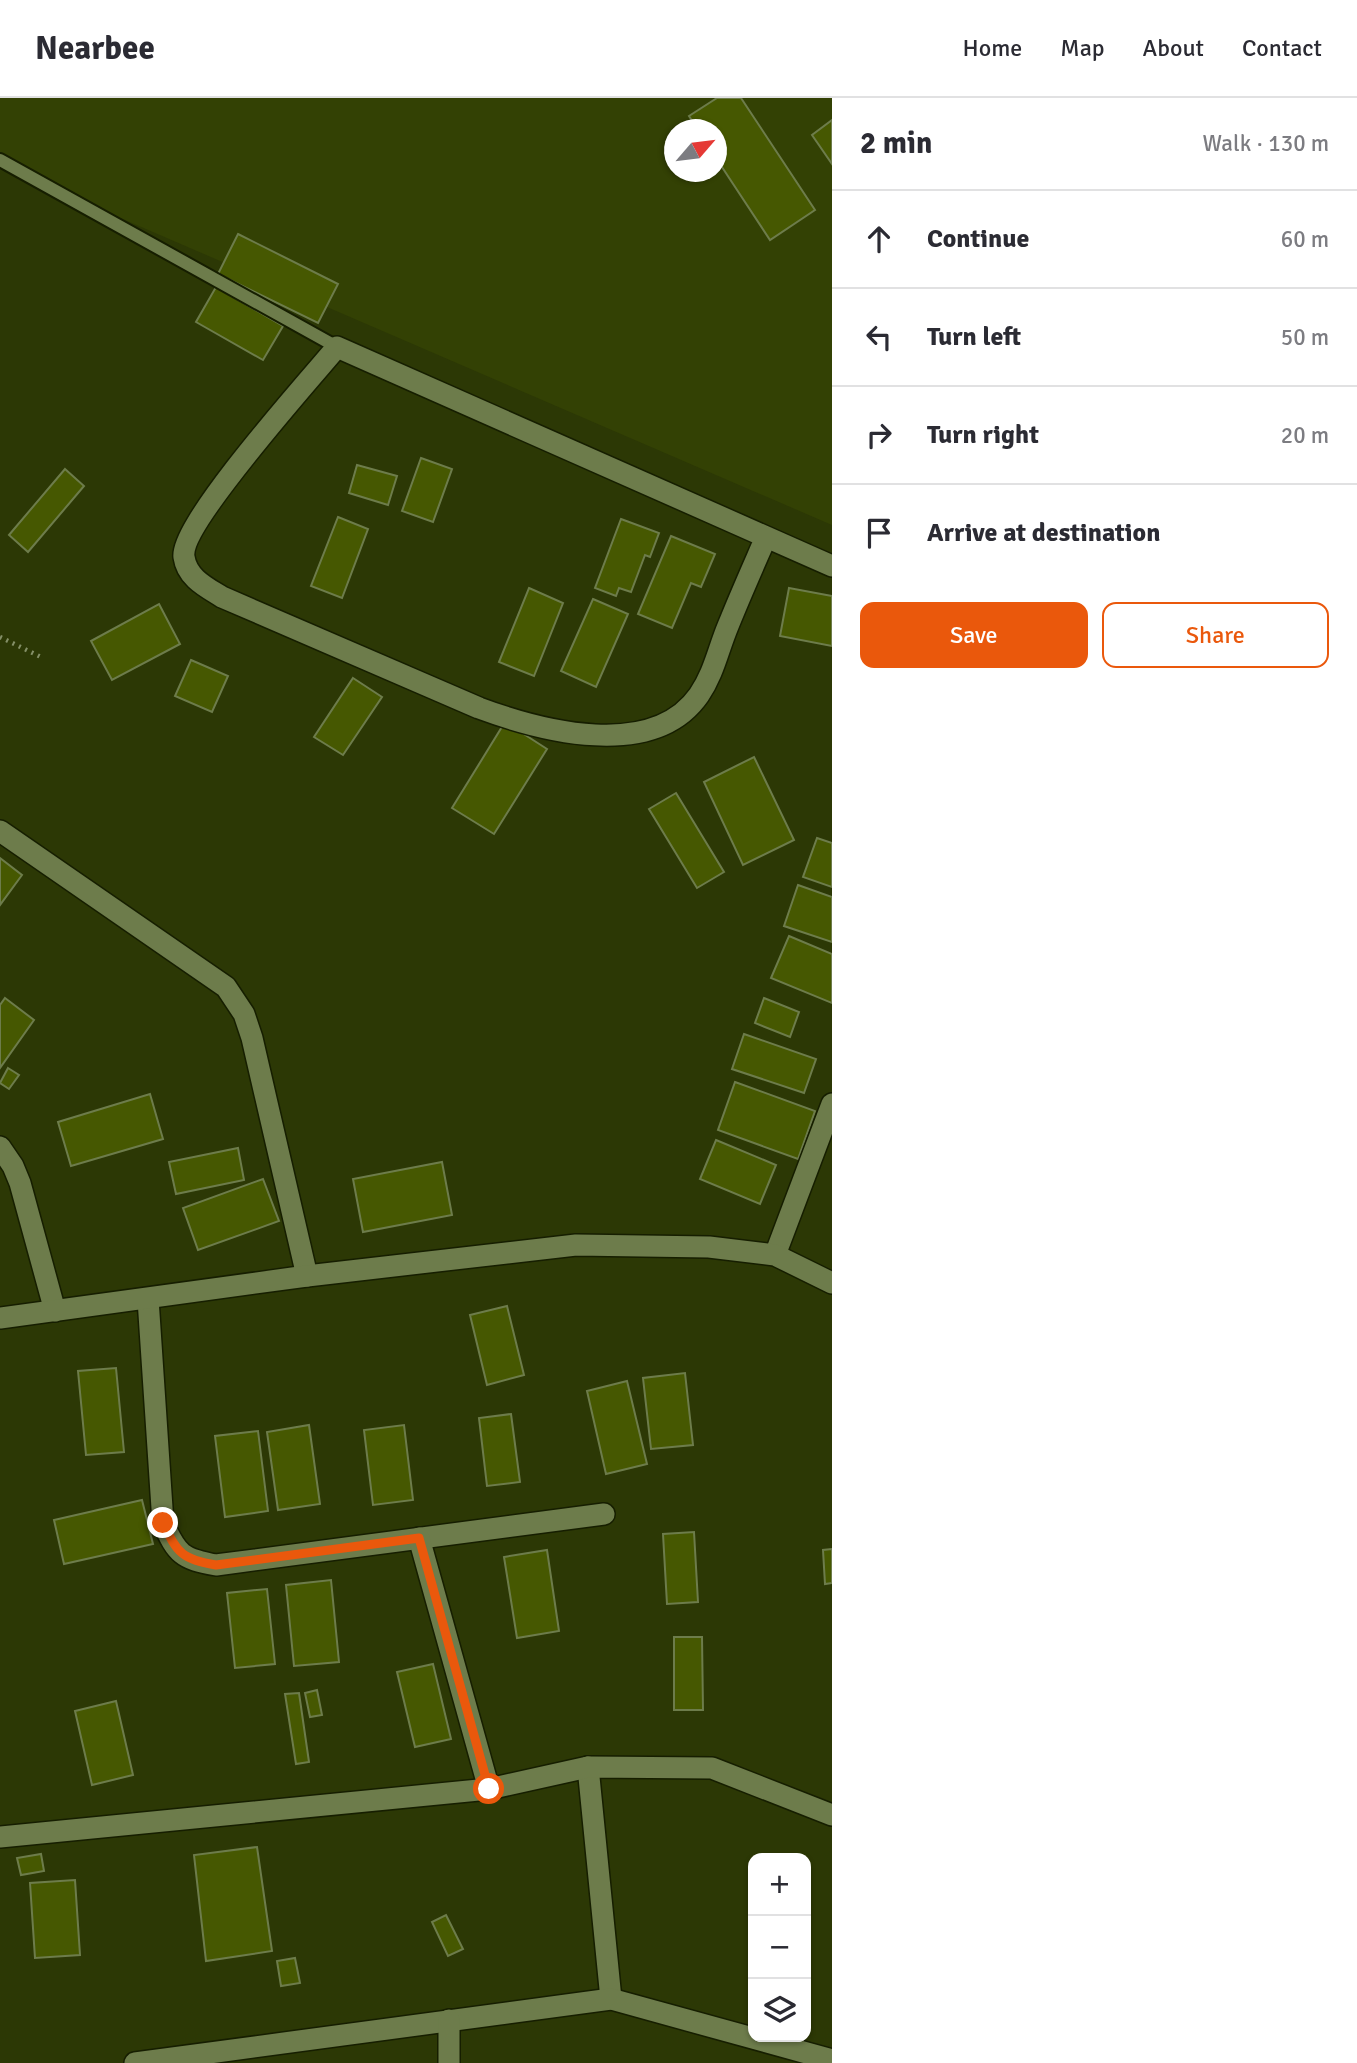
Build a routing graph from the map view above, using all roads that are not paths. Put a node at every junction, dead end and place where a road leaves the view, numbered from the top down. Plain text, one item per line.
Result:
1 (0, 160) edge
2 (337, 347) junction
3 (766, 537) junction
4 (832, 566) edge
5 (0, 831) edge
6 (832, 1104) edge
7 (0, 1147) edge
8 (775, 1255) junction
9 (307, 1276) junction
10 (832, 1283) edge
11 (148, 1299) junction
12 (55, 1311) junction
13 (0, 1318) edge
14 (604, 1514) dead end
15 (419, 1538) junction
16 (588, 1767) junction
17 (489, 1789) junction
18 (832, 1815) edge
19 (0, 1836) edge
20 (611, 1998) junction
21 (449, 2020) junction
22 (832, 2060) edge
23 (135, 2063) edge
24 (449, 2063) edge

1 - 2 lane
2 - 3 street
2 - 3 street
3 - 4 street
5 - 9 street
6 - 8 street
7 - 12 street
8 - 9 street
8 - 10 street
9 - 11 street
11 - 12 street
11 - 15 street
12 - 13 street
14 - 15 street
15 - 17 street
16 - 17 street
16 - 18 street
16 - 20 street
17 - 19 street
20 - 21 street
20 - 22 street
21 - 23 street
21 - 24 street

